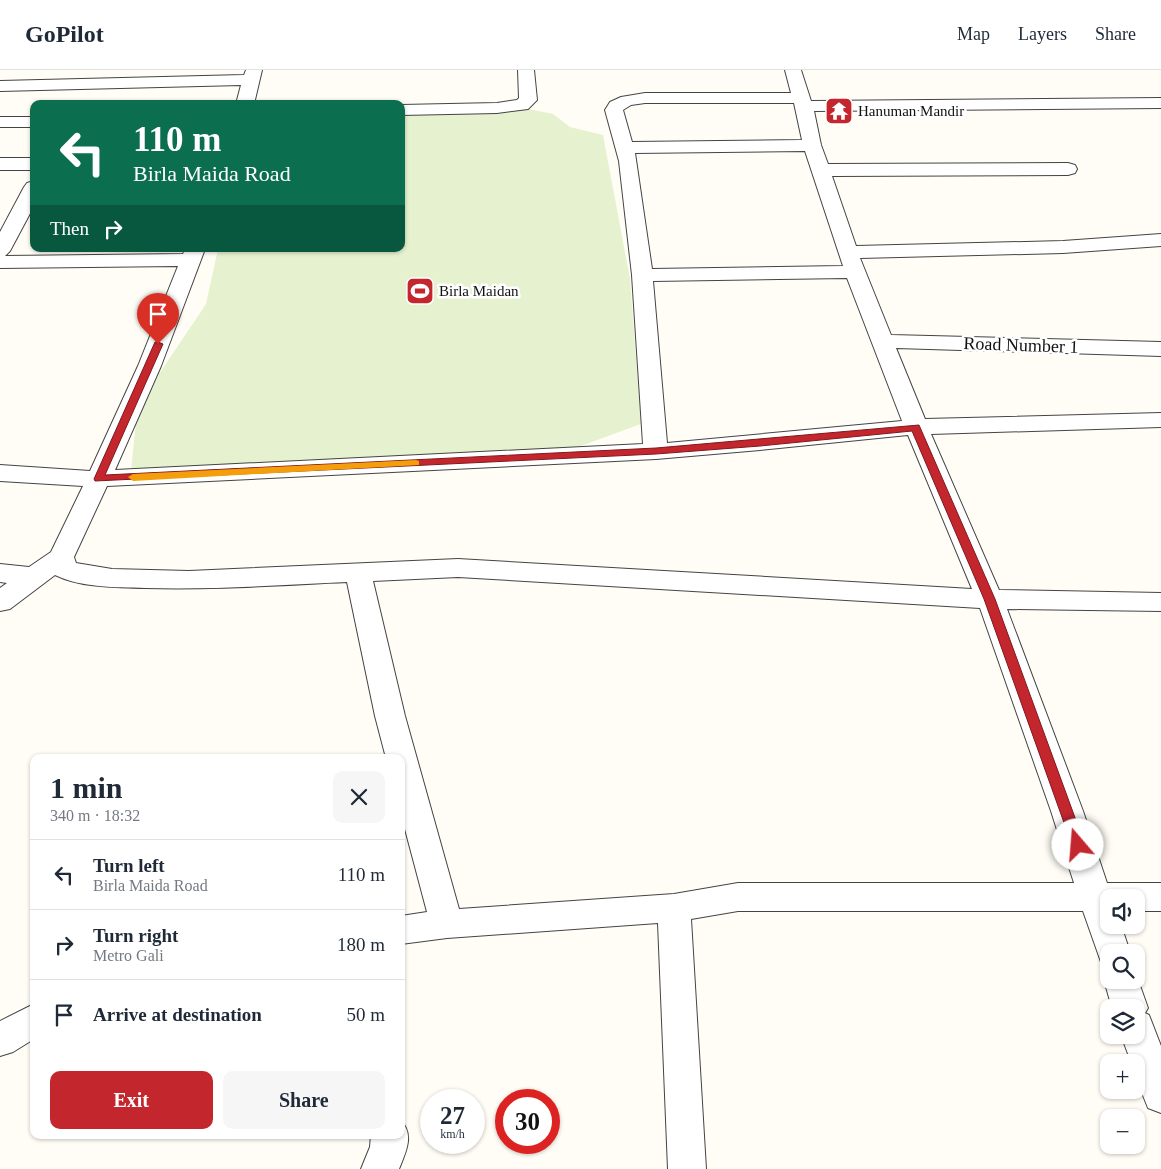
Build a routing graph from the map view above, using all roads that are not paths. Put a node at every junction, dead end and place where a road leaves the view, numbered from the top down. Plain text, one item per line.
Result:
1 (526, 70) edge
2 (793, 70) edge
3 (253, 75) edge
4 (89, 77) edge
5 (0, 86) edge
6 (78, 100) edge
7 (246, 100) edge
8 (803, 102) junction
9 (1161, 103) edge
10 (405, 110) edge
11 (0, 122) edge
12 (30, 122) edge
13 (812, 145) junction
14 (625, 148) junction
15 (0, 164) edge
16 (30, 164) edge
17 (1068, 169) dead end
18 (821, 170) junction
19 (0, 210) edge
20 (28, 210) edge
21 (1161, 240) edge
22 (0, 252) edge
23 (193, 254) edge
24 (0, 262) edge
25 (852, 262) junction
26 (642, 275) junction
27 (882, 340) junction
28 (1161, 349) edge
29 (1161, 420) edge
30 (916, 428) junction
31 (656, 451) junction
32 (0, 473) edge
33 (99, 479) junction
34 (61, 556) junction
35 (358, 572) junction
36 (0, 573) edge
37 (33, 577) junction
38 (990, 599) junction
39 (0, 602) edge
40 (1161, 602) edge
41 (400, 754) edge
42 (405, 771) edge
43 (1094, 896) junction
44 (1161, 898) edge
45 (674, 908) junction
46 (447, 924) junction
47 (405, 929) edge
48 (1110, 944) edge
49 (30, 1022) edge
50 (0, 1040) edge
51 (1143, 1044) edge
52 (1158, 1080) edge
53 (390, 1139) edge
54 (380, 1169) edge
55 (687, 1169) edge

1 - 10 street
2 - 8 street
3 - 4 street
3 - 7 street
4 - 5 street
4 - 6 street
8 - 9 street
8 - 13 street
8 - 14 street
11 - 12 street
13 - 14 street
13 - 18 street
14 - 26 street
15 - 16 street
17 - 18 street
18 - 25 street
19 - 20 street
20 - 22 street
21 - 25 street
23 - 24 street
23 - 33 street
25 - 26 street
25 - 27 street
26 - 31 street
27 - 28 street, Road Number 1
27 - 30 street
29 - 30 street
30 - 31 street
30 - 38 street
31 - 33 street
32 - 33 street
33 - 34 street
34 - 35 street
34 - 37 street
35 - 38 street
35 - 41 street
36 - 37 street
37 - 39 street
38 - 40 street
38 - 43 street
42 - 46 street
43 - 44 street
43 - 45 street
43 - 48 street
45 - 46 street
45 - 55 street
46 - 47 street
49 - 50 street
51 - 52 street
53 - 54 street

